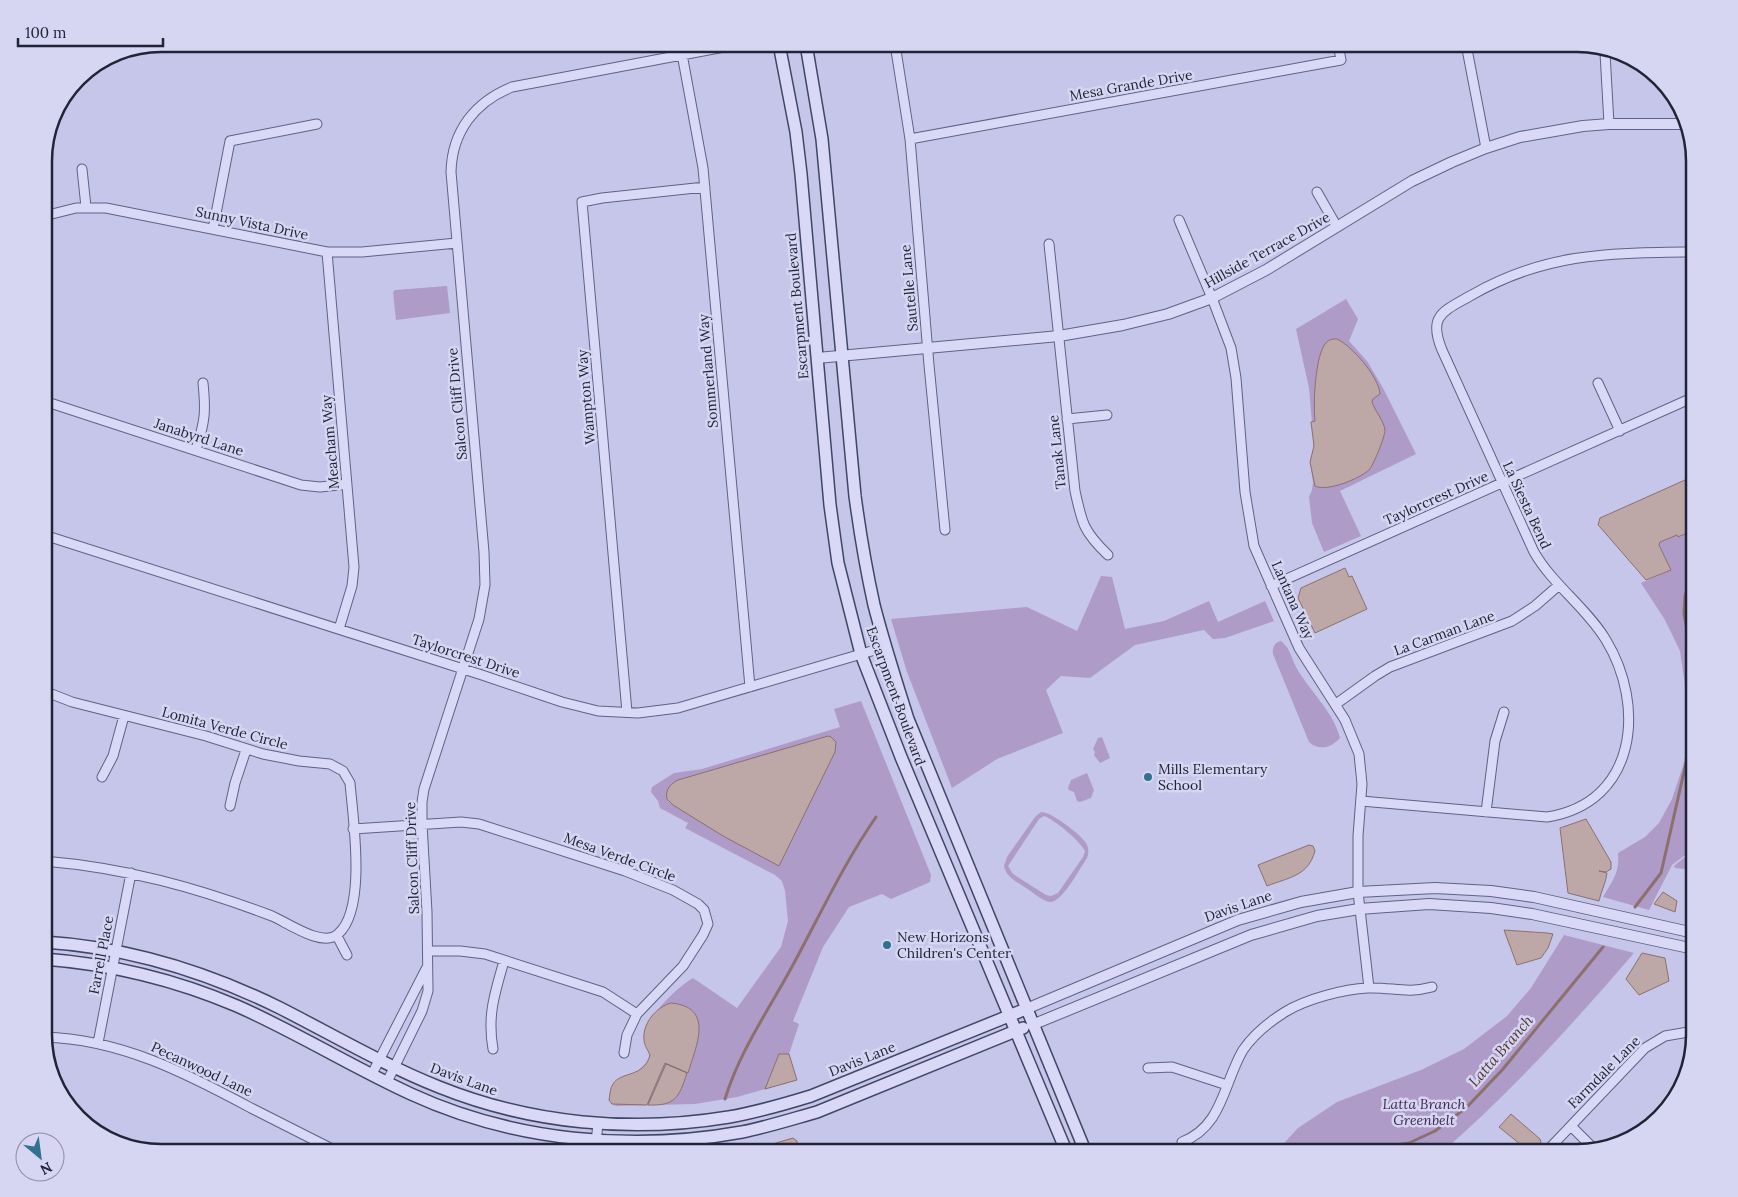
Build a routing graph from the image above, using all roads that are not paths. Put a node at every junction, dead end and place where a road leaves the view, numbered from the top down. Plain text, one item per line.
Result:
1 (694, 52) edge
2 (781, 52) edge
3 (807, 52) edge
4 (896, 52) edge
5 (1340, 52) edge
6 (1468, 52) edge
7 (682, 54) junction
8 (1605, 56) edge
9 (316, 124) dead end
10 (1609, 124) junction
11 (1679, 124) edge
12 (910, 139) junction
13 (1486, 148) junction
14 (82, 169) dead end
15 (705, 187) junction
16 (1317, 192) dead end
17 (86, 207) junction
18 (53, 214) edge
19 (1179, 220) dead end
20 (1337, 227) junction
21 (213, 229) junction
22 (457, 243) junction
23 (1049, 244) dead end
24 (327, 252) junction
25 (1686, 252) edge
26 (1212, 298) junction
27 (1059, 336) junction
28 (927, 347) junction
29 (843, 356) junction
30 (817, 358) junction
31 (203, 383) dead end
32 (1598, 383) dead end
33 (1686, 401) edge
34 (53, 404) edge
35 (1107, 415) dead end
36 (1067, 419) junction
37 (1620, 431) junction
38 (196, 450) junction
39 (347, 484) junction
40 (1502, 484) junction
41 (945, 530) dead end
42 (53, 538) edge
43 (1108, 555) dead end
44 (1559, 585) junction
45 (1271, 586) junction
46 (339, 629) junction
47 (886, 647) junction
48 (861, 654) junction
49 (464, 669) junction
50 (750, 687) junction
51 (53, 695) edge
52 (1336, 704) junction
53 (627, 712) junction
54 (1504, 712) dead end
55 (124, 716) junction
56 (246, 750) junction
57 (102, 777) dead end
58 (1361, 801) junction
59 (230, 806) dead end
60 (1486, 812) junction
61 (422, 824) junction
62 (354, 829) junction
63 (53, 862) edge
64 (131, 873) junction
65 (1358, 892) junction
66 (1359, 909) junction
67 (1686, 931) edge
68 (337, 936) junction
69 (53, 943) edge
70 (1686, 948) edge
71 (115, 951) junction
72 (428, 951) junction
73 (347, 955) dead end
74 (53, 960) edge
75 (504, 961) junction
76 (111, 968) junction
77 (426, 969) junction
78 (1432, 987) dead end
79 (1369, 988) junction
80 (1026, 1009) junction
81 (637, 1014) junction
82 (1009, 1015) junction
83 (1032, 1025) junction
84 (1016, 1031) junction
85 (1686, 1032) edge
86 (53, 1038) edge
87 (98, 1043) junction
88 (493, 1049) dead end
89 (624, 1053) dead end
90 (380, 1060) junction
91 (394, 1067) junction
92 (1148, 1068) dead end
93 (372, 1074) junction
94 (386, 1082) junction
95 (1227, 1085) junction
96 (598, 1123) junction
97 (1570, 1126) junction
98 (597, 1140) junction
99 (1182, 1142) dead end
100 (322, 1144) edge
101 (596, 1144) edge
102 (1063, 1144) edge
103 (1082, 1144) edge
104 (1553, 1144) edge
105 (1589, 1144) edge

1 - 7 street, Salcon Cliff Drive
2 - 30 main road, Escarpment Boulevard
3 - 29 main road, Escarpment Boulevard
4 - 12 street, Sautelle Lane
5 - 12 street, Mesa Grande Drive
6 - 13 street
7 - 15 street, Sommerland Way
7 - 22 street, Salcon Cliff Drive
8 - 10 street
9 - 21 street
10 - 11 street, Hillside Terrace Drive
10 - 13 street, Hillside Terrace Drive
12 - 28 street, Sautelle Lane
13 - 20 street, Hillside Terrace Drive
14 - 17 street
15 - 50 street, Sommerland Way
15 - 53 street, Wampton Way
16 - 20 street
17 - 18 street, Sunny Vista Drive
17 - 21 street, Sunny Vista Drive
19 - 26 street, Lantana Way
20 - 26 street, Hillside Terrace Drive
21 - 24 street, Sunny Vista Drive
22 - 24 street, Sunny Vista Drive
22 - 49 street, Salcon Cliff Drive
23 - 27 street, Tanak Lane
24 - 39 street, Meacham Way
25 - 40 street, La Siesta Bend
26 - 27 street, Hillside Terrace Drive
26 - 45 street, Lantana Way
27 - 28 street, Hillside Terrace Drive
27 - 36 street, Tanak Lane
28 - 29 street, Hillside Terrace Drive
28 - 41 street, Sautelle Lane
29 - 30 street, Hillside Terrace Drive
29 - 47 main road, Escarpment Boulevard
30 - 48 main road, Escarpment Boulevard
31 - 38 street
32 - 37 street
33 - 37 street, Taylorcrest Drive
34 - 38 street, Janabyrd Lane
35 - 36 street
36 - 43 street, Tanak Lane
37 - 40 street, Taylorcrest Drive
38 - 39 street, Janabyrd Lane
39 - 46 street, Meacham Way
40 - 44 street, La Siesta Bend
40 - 45 street, Taylorcrest Drive
42 - 46 street, Taylorcrest Drive
44 - 52 street, La Carman Lane
44 - 60 street, La Siesta Bend
45 - 52 street, Lantana Way
46 - 49 street, Taylorcrest Drive
47 - 48 street, Taylorcrest Drive
47 - 80 main road, Escarpment Boulevard
48 - 50 street, Taylorcrest Drive
48 - 82 main road, Escarpment Boulevard
49 - 53 street, Taylorcrest Drive
49 - 61 street, Salcon Cliff Drive
50 - 53 street, Taylorcrest Drive
51 - 55 street, Lomita Verde Circle
52 - 58 street, Lantana Way
54 - 60 street
55 - 56 street, Lomita Verde Circle
55 - 57 street
56 - 59 street
56 - 62 street, Lomita Verde Circle
58 - 60 street, La Siesta Bend
58 - 65 street, Lantana Way
61 - 62 street, Mesa Verde Circle
61 - 72 street, Salcon Cliff Drive
61 - 81 street, Mesa Verde Circle
62 - 68 street, Lomita Verde Circle
63 - 64 street
64 - 68 street
64 - 71 street, Farrell Place
65 - 66 street, Lantana Way
65 - 67 street, Davis Lane
65 - 80 street, Davis Lane
66 - 70 street
66 - 79 street, Lantana Way
66 - 83 street
68 - 73 street
69 - 71 main road, Davis Lane
71 - 76 street, Farrell Place
71 - 90 main road, Davis Lane
72 - 75 street
72 - 77 street, Salcon Cliff Drive
74 - 76 main road
75 - 81 street
75 - 88 street
76 - 87 street, Farrell Place
76 - 93 main road
77 - 90 street, Salcon Cliff Drive
77 - 91 street, Salcon Cliff Drive
78 - 79 street
79 - 95 street
80 - 82 main road, Davis Lane
80 - 83 main road, Escarpment Boulevard
81 - 89 street, Mesa Verde Circle
82 - 84 main road, Escarpment Boulevard
82 - 96 main road, Davis Lane
83 - 84 main road
83 - 103 main road, Escarpment Boulevard
84 - 98 main road
84 - 102 main road, Escarpment Boulevard
85 - 97 street, Farmdale Lane
86 - 87 street, Pecanwood Lane
87 - 100 street, Pecanwood Lane
90 - 91 main road, Davis Lane
90 - 93 street, Salcon Cliff Drive
91 - 94 street, Salcon Cliff Drive
91 - 96 main road, Davis Lane
92 - 95 street
93 - 94 main road
94 - 98 main road
95 - 99 street
96 - 98 street
97 - 104 street, Farmdale Lane
97 - 105 street
98 - 101 street

